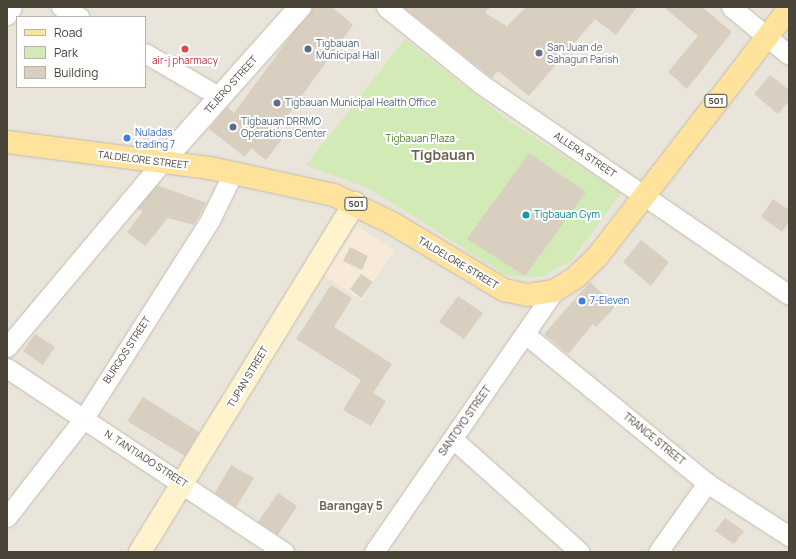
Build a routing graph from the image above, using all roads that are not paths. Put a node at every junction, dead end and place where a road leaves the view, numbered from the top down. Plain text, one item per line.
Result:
1 (12, 7) edge
2 (61, 7) edge
3 (300, 7) edge
4 (386, 7) edge
5 (731, 7) edge
6 (789, 9) edge
7 (7, 15) edge
8 (77, 16) edge
9 (768, 35) junction
10 (146, 54) edge
11 (789, 55) edge
12 (220, 97) junction
13 (7, 142) edge
14 (162, 162) junction
15 (233, 173) junction
16 (643, 194) junction
17 (356, 204) junction
18 (554, 291) junction
19 (789, 295) edge
20 (525, 334) junction
21 (7, 347) edge
22 (7, 368) edge
23 (84, 418) junction
24 (453, 439) junction
25 (183, 483) junction
26 (707, 483) junction
27 (7, 517) edge
28 (789, 536) edge
29 (140, 552) edge
30 (284, 552) edge
31 (374, 552) edge
32 (580, 552) edge
33 (658, 552) edge

1 - 7 street
2 - 8 street
3 - 12 street, TEJERO STREET
4 - 16 street, ALLERA STREET
5 - 9 street
6 - 9 main road, TALDELORE STREET / 501
9 - 11 street
9 - 16 main road, TALDELORE STREET / 501
10 - 12 street
12 - 14 street, TEJERO STREET
13 - 14 main road, TALDELORE STREET / 501
14 - 15 main road, TALDELORE STREET / 501
14 - 21 street
15 - 17 main road, TALDELORE STREET / 501
15 - 23 street, BURGOS STREET
16 - 18 main road, TALDELORE STREET / 501
16 - 19 street, ALLERA STREET
17 - 18 main road, TALDELORE STREET / 501
17 - 25 main road, TUPAN STREET
18 - 20 street, SANTOYO STREET
20 - 24 street, SANTOYO STREET
20 - 26 street, TRANCE STREET
22 - 23 street, N. TANTIADO STREET
23 - 25 street, N. TANTIADO STREET
23 - 27 street, BURGOS STREET
24 - 31 street, SANTOYO STREET
24 - 32 street
25 - 29 main road, TUPAN STREET
25 - 30 street, N. TANTIADO STREET
26 - 28 street, TRANCE STREET
26 - 33 street

